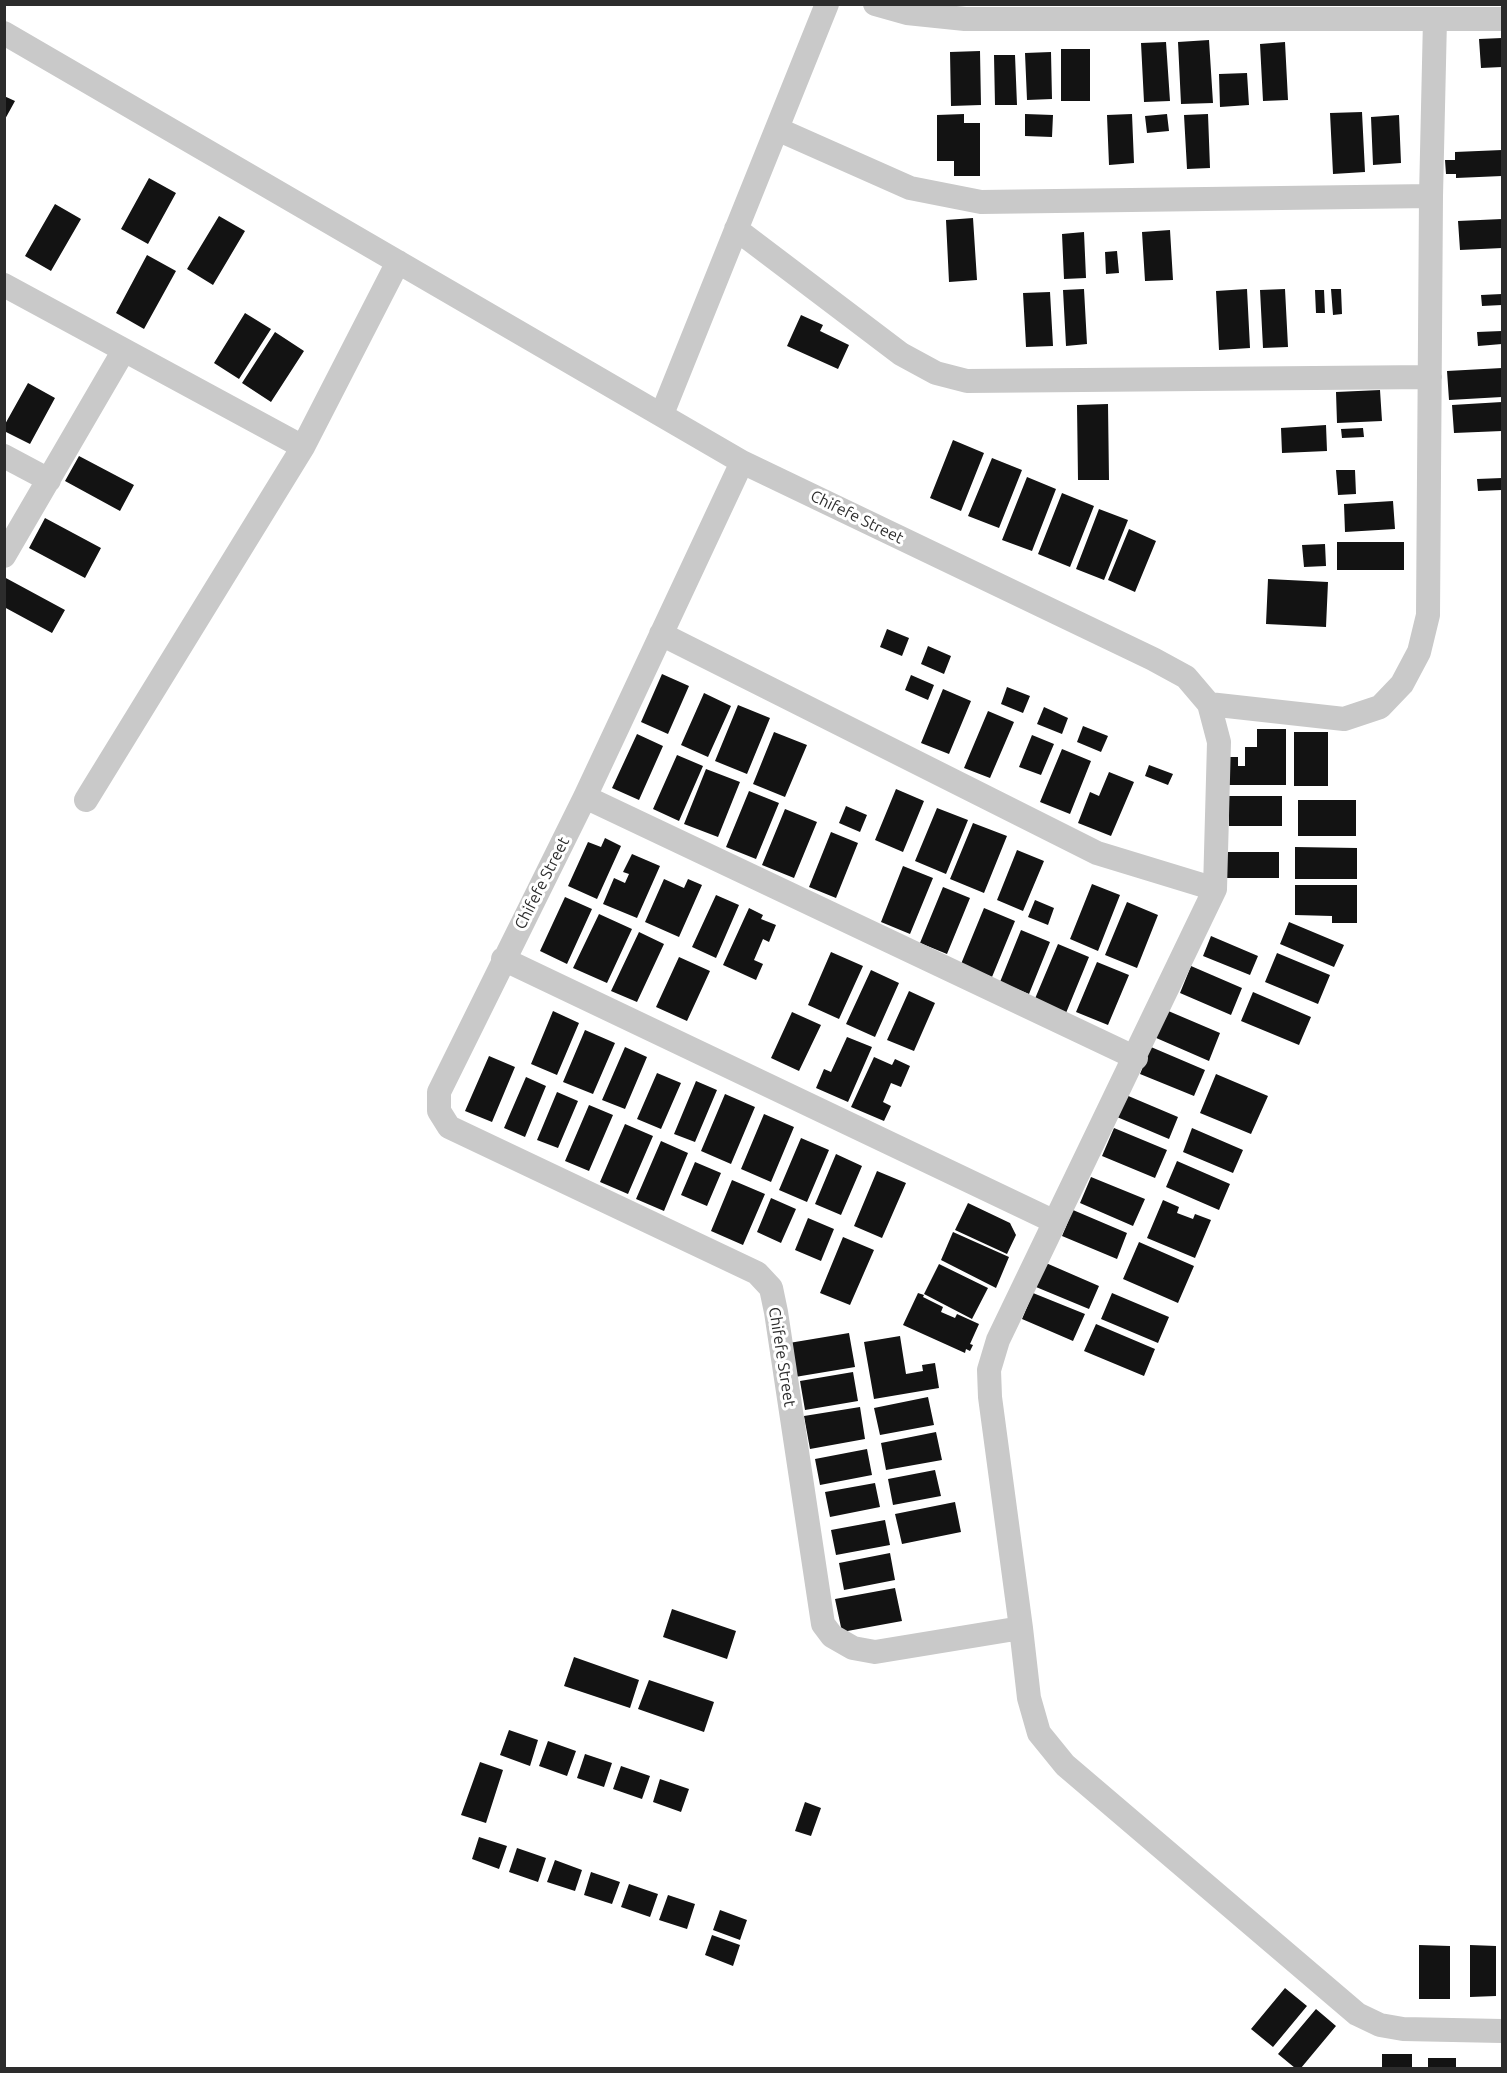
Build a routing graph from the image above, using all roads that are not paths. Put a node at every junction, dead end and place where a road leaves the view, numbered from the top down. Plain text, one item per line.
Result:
1 (827, 4) edge
2 (874, 4) edge
3 (1503, 18) edge
4 (1435, 19) junction
5 (4, 33) edge
6 (777, 129) junction
7 (1431, 196) junction
8 (736, 229) junction
9 (398, 262) junction
10 (4, 285) edge
11 (124, 350) junction
12 (1430, 377) junction
13 (662, 414) junction
14 (303, 447) junction
15 (4, 456) edge
16 (742, 462) junction
17 (49, 480) junction
18 (4, 556) edge
19 (661, 633) junction
20 (1209, 704) junction
21 (585, 797) junction
22 (86, 800) dead end
23 (1215, 889) junction
24 (503, 959) junction
25 (1136, 1058) junction
26 (1055, 1222) junction
27 (1021, 1628) junction
28 (1503, 2031) edge

1 - 6 street
2 - 4 street
3 - 4 street
4 - 7 street
5 - 9 street
6 - 7 street
6 - 8 street
7 - 12 street
8 - 12 street
8 - 13 street
9 - 13 street
9 - 14 street
10 - 11 street
11 - 14 street
11 - 17 street
12 - 20 street
13 - 16 street
14 - 22 street
15 - 17 street
16 - 19 street, Chifefe Street
16 - 20 street, Chifefe Street
17 - 18 street
19 - 21 street, Chifefe Street
19 - 23 street
20 - 23 street, Chifefe Street
21 - 24 street, Chifefe Street
21 - 25 street
23 - 25 street
24 - 26 street
24 - 27 street, Chifefe Street
25 - 26 street
26 - 27 street
27 - 28 street

